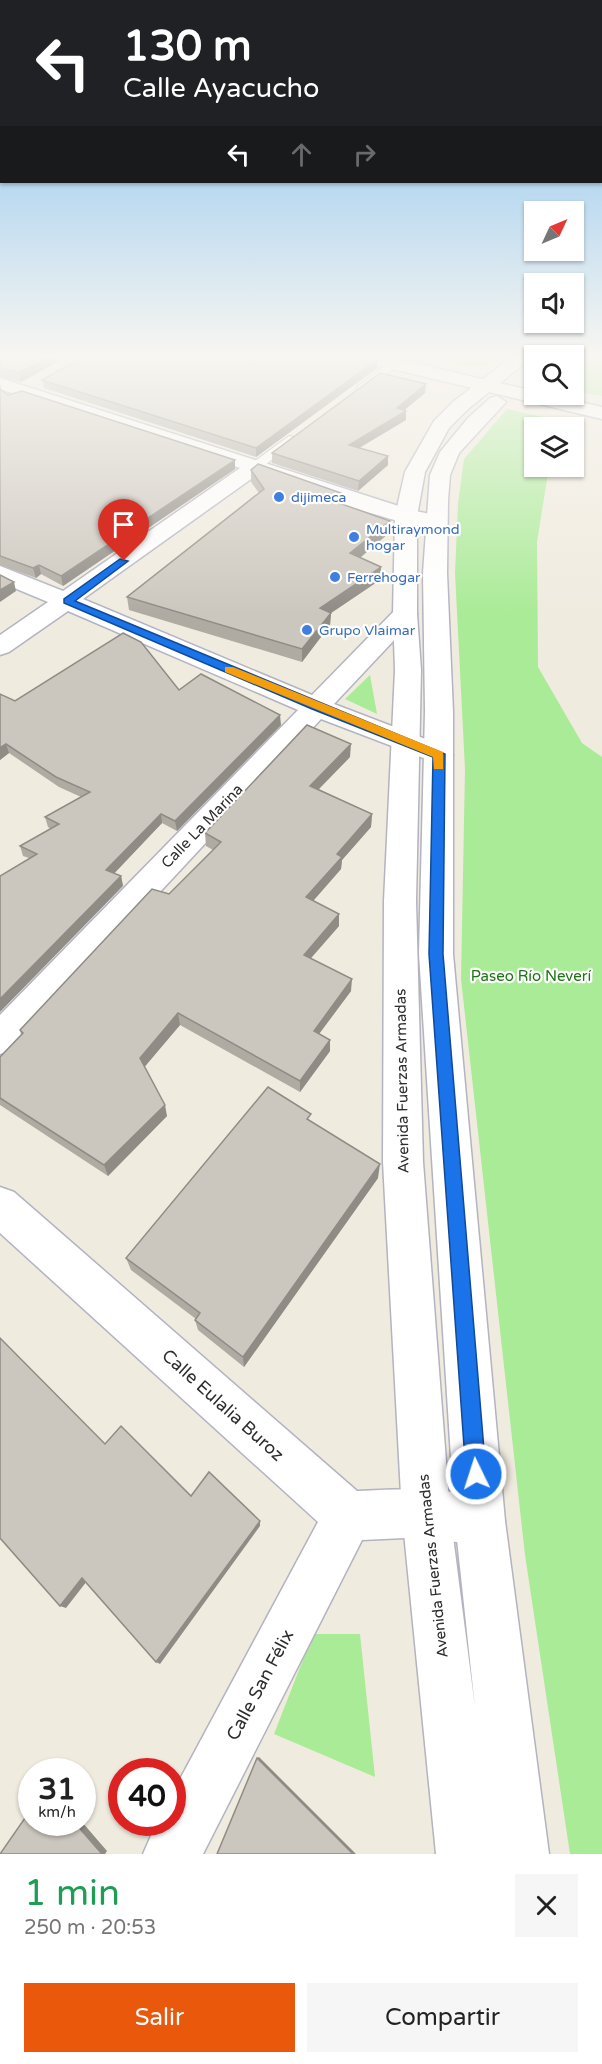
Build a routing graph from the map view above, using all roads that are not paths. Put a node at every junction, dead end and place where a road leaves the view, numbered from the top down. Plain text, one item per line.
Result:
1 (175, 441) edge
2 (291, 441) edge
3 (431, 441) edge
4 (255, 467) junction
5 (421, 519) junction
6 (0, 573) edge
7 (68, 601) junction
8 (405, 614) junction
9 (0, 647) edge
10 (316, 707) junction
11 (423, 747) junction
12 (0, 1039) edge
13 (0, 1206) edge
14 (426, 1513) junction
15 (348, 1516) junction
16 (480, 1521) junction
17 (172, 1854) edge
18 (465, 1854) edge
19 (520, 1854) edge

1 - 4 street
2 - 4 lane
3 - 5 street, Avenida Fuerzas Armadas
4 - 5 street
4 - 7 street
5 - 8 street, Avenida Fuerzas Armadas
5 - 11 street, Avenida Fuerzas Armadas
6 - 7 street
7 - 9 street
7 - 10 street
8 - 10 street, Calle La Marina
8 - 11 street, Avenida Fuerzas Armadas
10 - 11 street
10 - 12 street, Calle La Marina
11 - 14 street, Avenida Fuerzas Armadas
11 - 16 street, Avenida Fuerzas Armadas
13 - 15 street, Calle Eulalia Buroz
14 - 15 street
14 - 16 street
14 - 18 street, Avenida Fuerzas Armadas
15 - 17 street, Calle San Félix
16 - 19 street, Avenida Fuerzas Armadas

